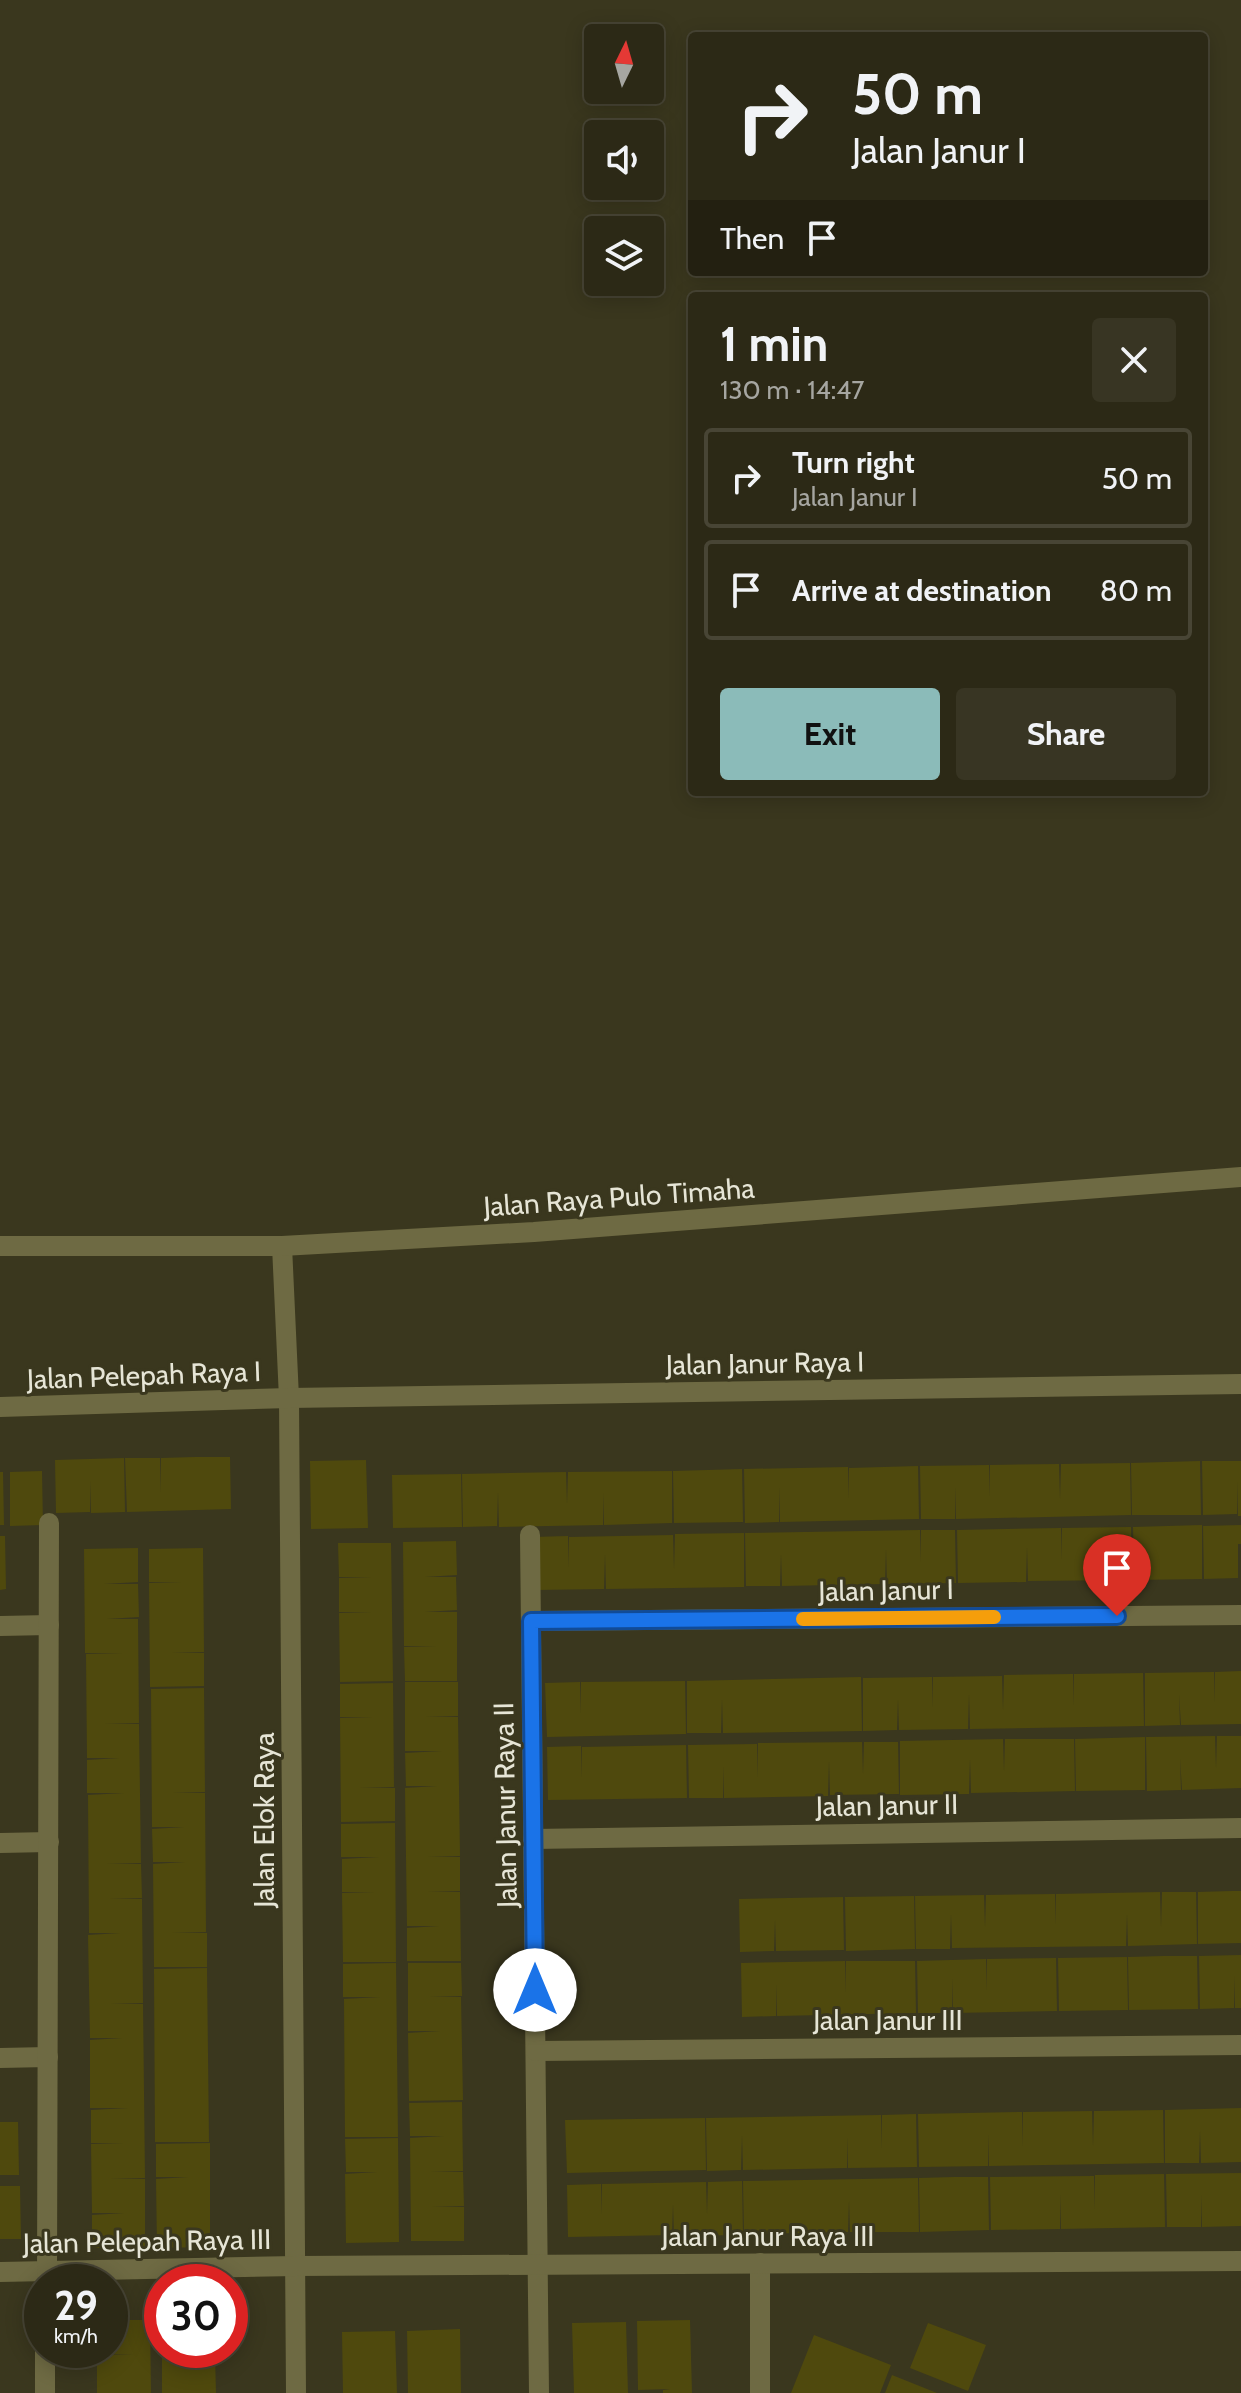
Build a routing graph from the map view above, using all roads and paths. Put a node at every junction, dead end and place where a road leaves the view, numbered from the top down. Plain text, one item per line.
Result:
1 (1241, 1177) edge
2 (0, 1246) edge
3 (282, 1246) junction
4 (1241, 1384) edge
5 (289, 1398) junction
6 (0, 1407) edge
7 (49, 1523) dead end
8 (530, 1535) dead end
9 (1241, 1615) edge
10 (531, 1621) junction
11 (49, 1625) junction
12 (0, 1626) edge
13 (1241, 1828) edge
14 (533, 1839) junction
15 (49, 1842) junction
16 (0, 1843) edge
17 (1241, 2045) edge
18 (536, 2051) junction
19 (48, 2057) junction
20 (0, 2058) edge
21 (1241, 2261) edge
22 (760, 2263) junction
23 (47, 2264) edge
24 (296, 2266) junction
25 (538, 2266) junction
26 (0, 2272) edge
27 (128, 2273) edge
28 (24, 2274) edge
29 (45, 2368) edge
30 (45, 2393) edge
31 (296, 2393) edge
32 (539, 2393) edge
33 (760, 2393) edge

1 - 3 street, Jalan Raya Pulo Timaha
2 - 3 street, Jalan Raya Pulo Timaha
3 - 5 street, Jalan Elok Raya
4 - 5 street, Jalan Janur Raya I
5 - 6 street, Jalan Pelepah Raya I
5 - 24 street, Jalan Elok Raya
7 - 11 street
8 - 10 street, Jalan Janur Raya II
9 - 10 street, Jalan Janur I
10 - 14 street, Jalan Janur Raya II
11 - 12 street
11 - 15 street
13 - 14 street, Jalan Janur II
14 - 18 street, Jalan Janur Raya II
15 - 16 street
15 - 19 street
17 - 18 street, Jalan Janur III
18 - 25 street, Jalan Janur Raya II
19 - 20 street
19 - 23 street
21 - 22 street, Jalan Janur Raya III
22 - 25 street, Jalan Janur Raya III
22 - 33 street
24 - 25 street, Jalan Janur Raya III
24 - 27 street, Jalan Pelepah Raya III
24 - 31 street, Jalan Elok Raya
25 - 32 street, Jalan Janur Raya II
26 - 28 street, Jalan Pelepah Raya III
29 - 30 street

